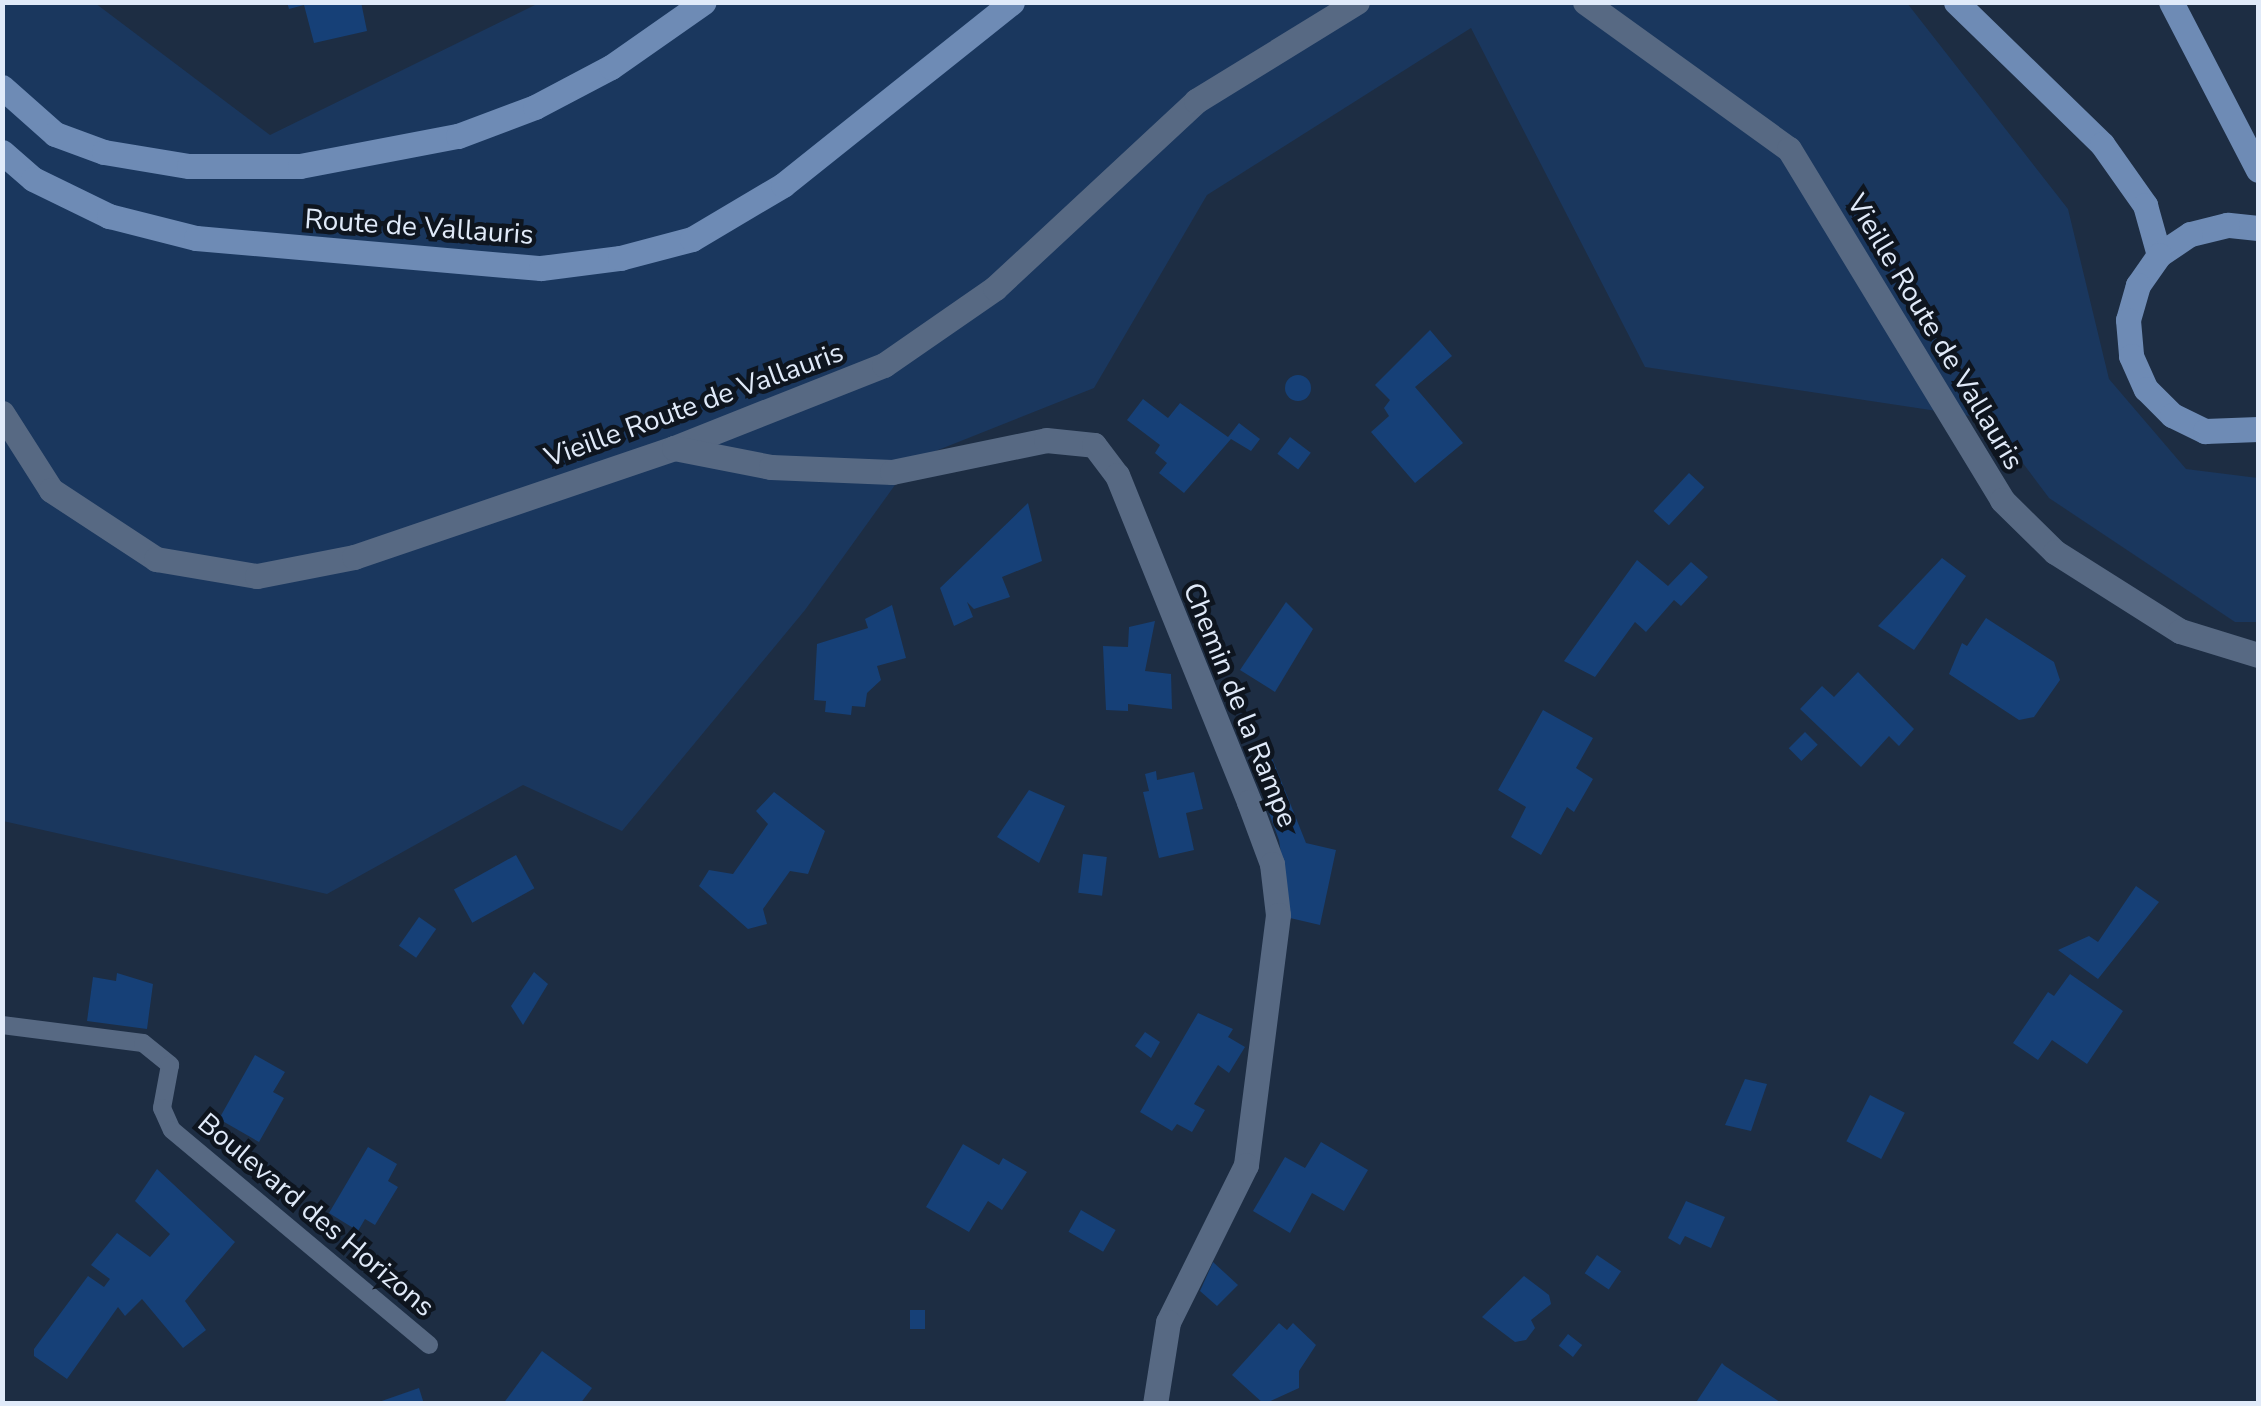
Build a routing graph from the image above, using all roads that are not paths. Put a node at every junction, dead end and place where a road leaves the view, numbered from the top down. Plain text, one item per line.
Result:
1 (704, 2) edge
2 (1012, 2) edge
3 (1357, 2) edge
4 (1585, 2) edge
5 (1956, 2) edge
6 (2171, 2) edge
7 (2, 87) edge
8 (2, 152) edge
9 (2258, 170) edge
10 (2258, 228) edge
11 (2159, 254) junction
12 (2, 413) edge
13 (2258, 430) edge
14 (674, 448) junction
15 (2258, 655) edge
16 (2, 1025) edge
17 (429, 1345) dead end
18 (1154, 1404) edge

1 - 7 main road, Route de Vallauris
2 - 8 main road, Route de Vallauris
3 - 14 street, Vieille Route de Vallauris
4 - 15 street, Vieille Route de Vallauris
5 - 11 main road
6 - 9 main road
10 - 11 main road
11 - 13 main road
12 - 14 street, Vieille Route de Vallauris
14 - 18 street, Chemin de la Rampe
16 - 17 lane, Boulevard des Horizons

